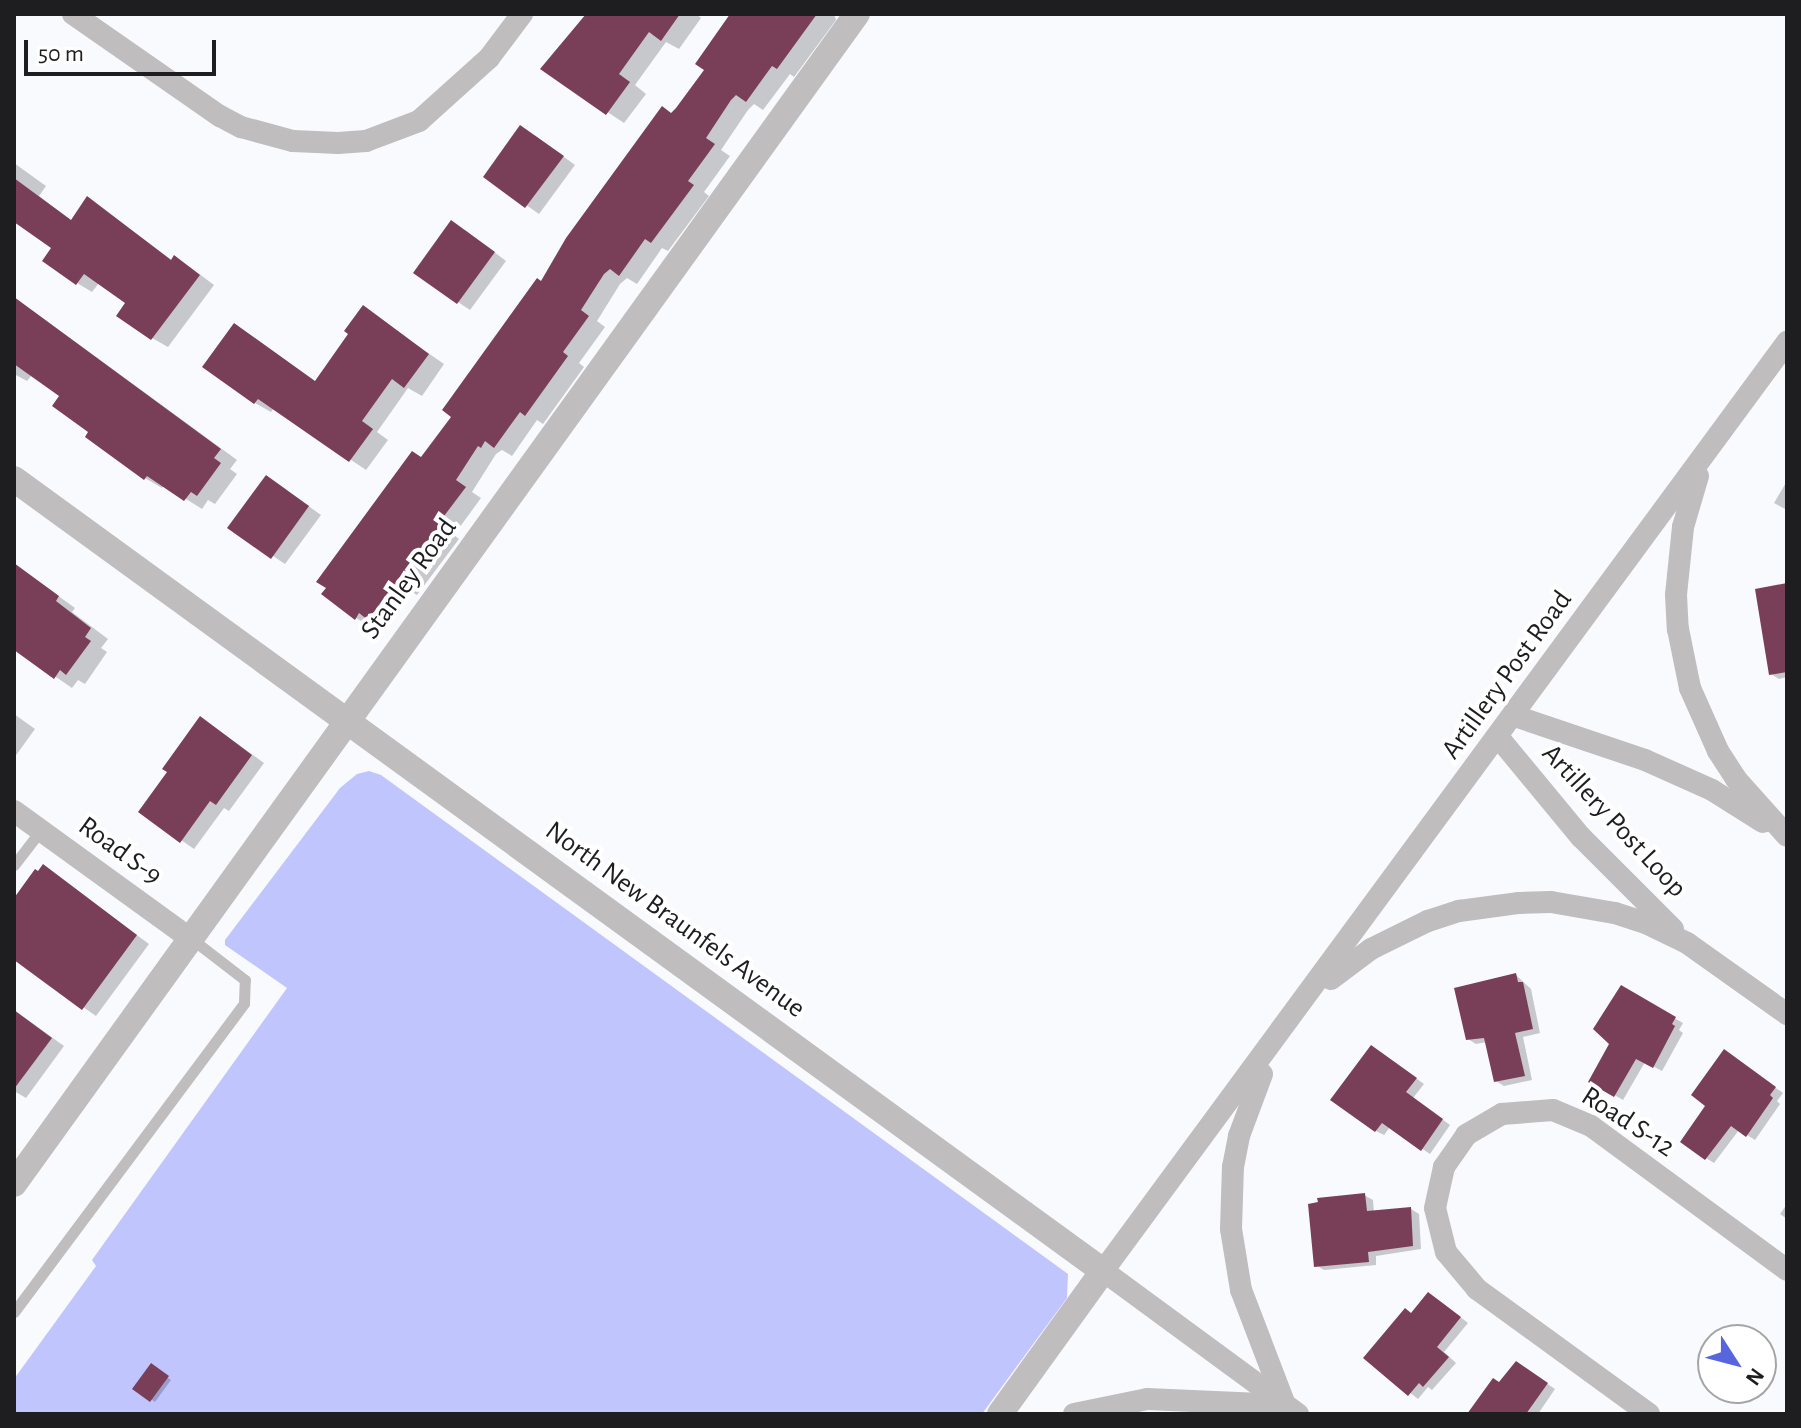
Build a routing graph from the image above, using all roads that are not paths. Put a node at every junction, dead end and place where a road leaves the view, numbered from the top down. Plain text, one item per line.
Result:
1 (73, 14) edge
2 (522, 14) edge
3 (857, 14) edge
4 (1787, 342) edge
5 (1707, 452) junction
6 (14, 479) edge
7 (1515, 716) junction
8 (346, 721) junction
9 (1499, 738) junction
10 (14, 811) edge
11 (41, 830) junction
12 (1787, 836) edge
13 (14, 865) edge
14 (191, 939) junction
15 (1687, 943) junction
16 (1305, 1001) junction
17 (1787, 1014) edge
18 (1275, 1043) junction
19 (17, 1174) edge
20 (1787, 1270) edge
21 (1103, 1271) junction
22 (14, 1312) edge
23 (1292, 1409) edge
24 (1000, 1414) edge
25 (1074, 1414) edge
26 (1649, 1414) edge

1 - 2 street
3 - 8 street, Stanley Road
4 - 5 street, Artillery Post Road
5 - 7 street, Artillery Post Road
5 - 12 street
6 - 8 street, North New Braunfels Avenue
7 - 9 street, Artillery Post Road
7 - 12 street, Artillery Post Loop
8 - 14 street, Stanley Road
8 - 21 street, North New Braunfels Avenue
9 - 15 street, Artillery Post Loop
9 - 16 street, Artillery Post Road
10 - 11 street, Road S-9
11 - 13 lane
11 - 14 street, Road S-9
14 - 19 street, Stanley Road
14 - 22 lane
15 - 16 street
15 - 17 street
16 - 18 street, Artillery Post Road
18 - 21 street, Artillery Post Road
18 - 23 street, Artillery Post Road
20 - 26 street, Road S-12
21 - 23 street, North New Braunfels Avenue
21 - 24 street
23 - 25 street

